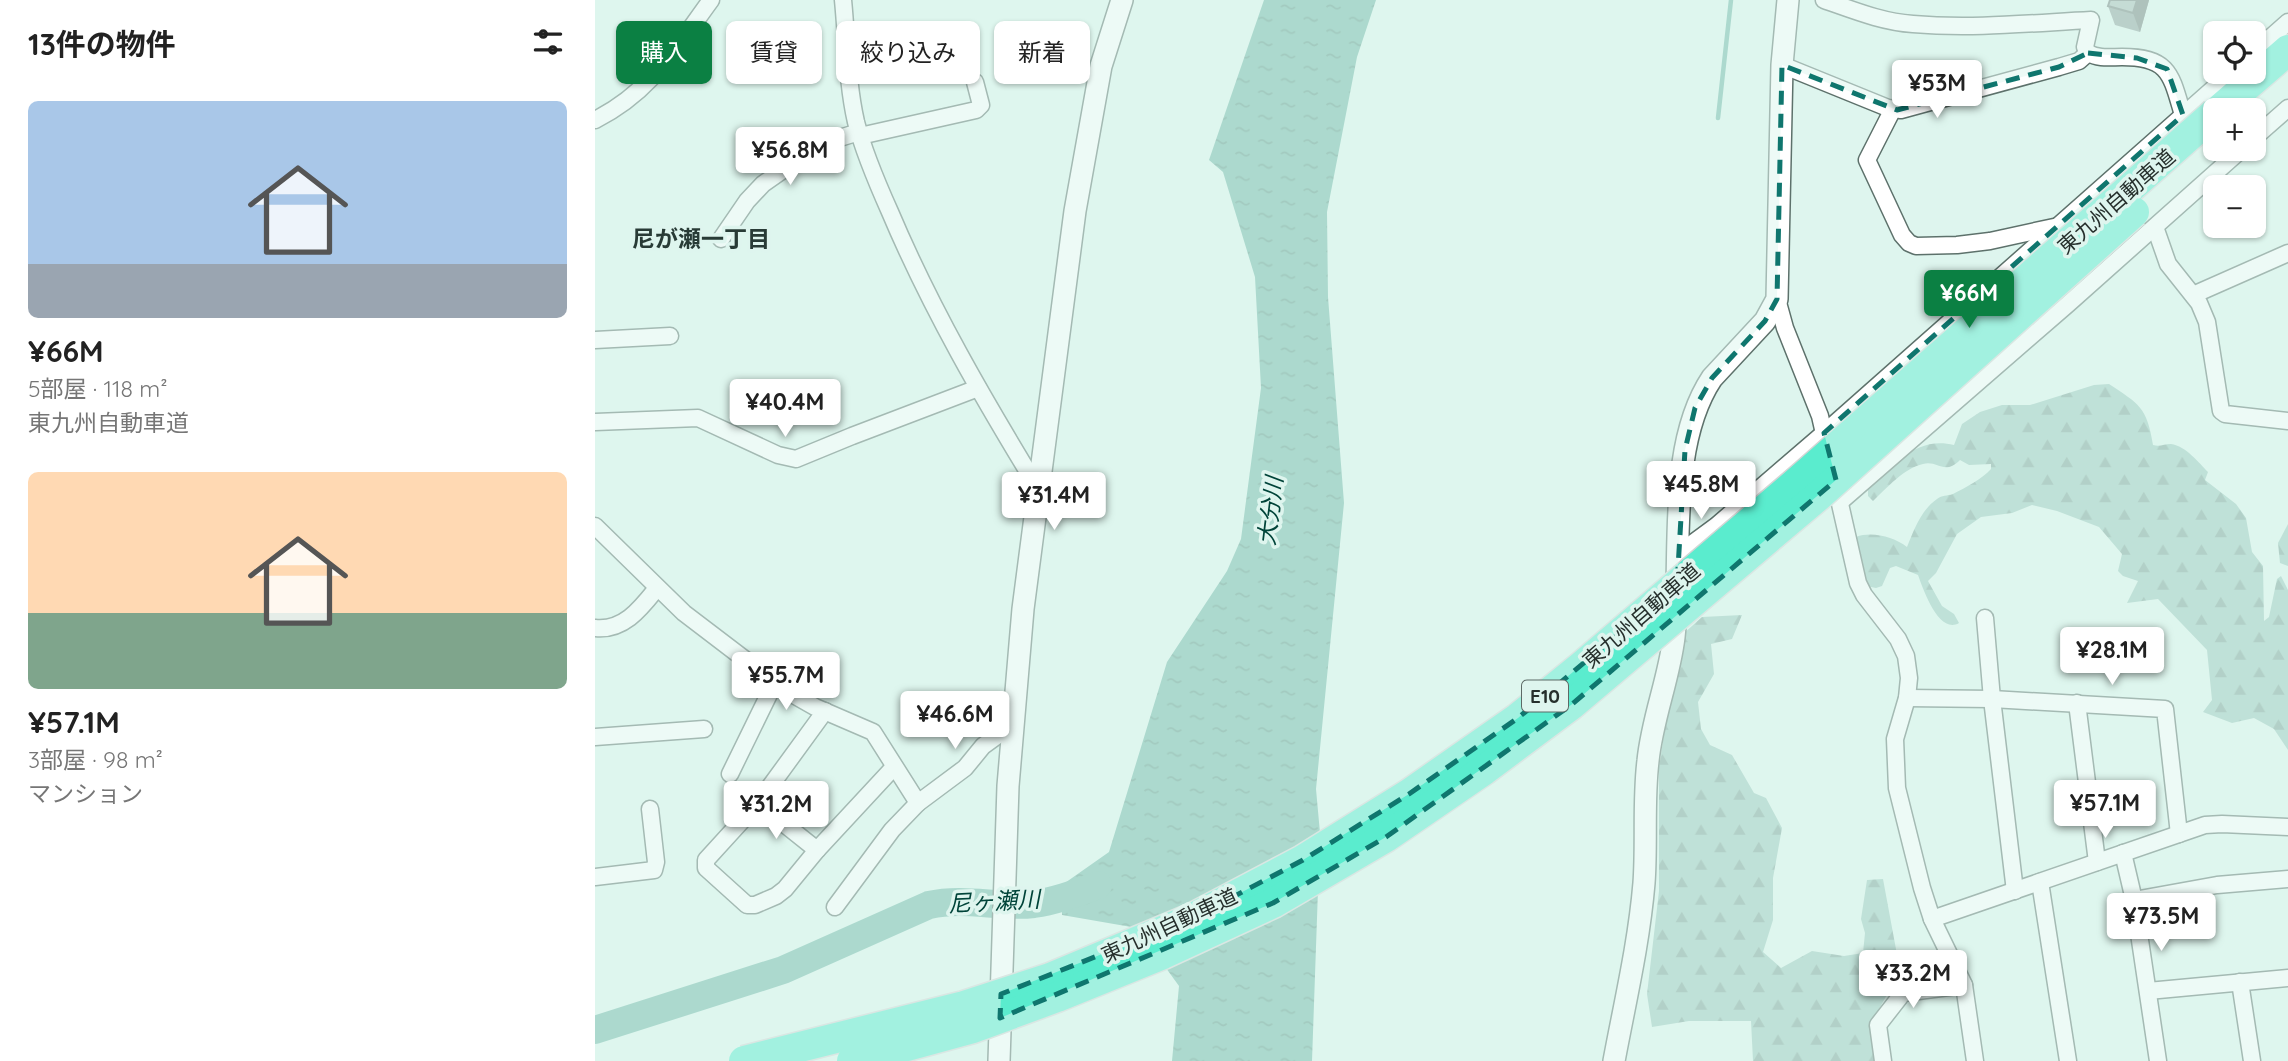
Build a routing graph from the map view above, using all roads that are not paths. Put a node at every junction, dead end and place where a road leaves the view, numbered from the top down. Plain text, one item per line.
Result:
1 (711, 0) edge
2 (843, 0) edge
3 (1122, 0) edge
4 (1788, 0) edge
5 (1824, 0) edge
6 (2288, 22) edge
7 (2266, 41) edge
8 (2288, 50) edge
9 (2088, 54) junction
10 (1782, 65) junction
11 (2288, 76) edge
12 (976, 84) edge
13 (2218, 84) edge
14 (2233, 98) edge
15 (2263, 98) edge
16 (2288, 108) edge
17 (1893, 109) junction
18 (2183, 115) junction
19 (595, 120) edge
20 (2203, 124) edge
21 (2266, 127) edge
22 (860, 134) junction
23 (2203, 151) edge
24 (2229, 161) edge
25 (2058, 226) junction
26 (2155, 227) junction
27 (720, 239) dead end
28 (2288, 253) edge
29 (2193, 295) junction
30 (1777, 299) junction
31 (670, 336) dead end
32 (595, 340) edge
33 (978, 388) junction
34 (2288, 421) edge
35 (595, 422) edge
36 (1825, 433) junction
37 (1039, 490) junction
38 (1840, 502) junction
39 (595, 526) edge
40 (1678, 554) junction
41 (657, 588) junction
42 (1985, 618) dead end
43 (595, 628) edge
44 (775, 682) junction
45 (1906, 698) junction
46 (1991, 699) junction
47 (2077, 703) junction
48 (825, 711) junction
49 (1011, 725) junction
50 (704, 729) dead end
51 (595, 737) edge
52 (894, 767) junction
53 (730, 774) dead end
54 (758, 803) junction
55 (918, 803) junction
56 (650, 808) dead end
57 (2288, 827) edge
58 (2179, 834) junction
59 (817, 850) junction
60 (2123, 853) junction
61 (2097, 862) junction
62 (595, 877) edge
63 (2288, 879) edge
64 (2040, 882) junction
65 (2015, 891) junction
66 (2134, 900) junction
67 (835, 907) dead end
68 (1933, 919) junction
69 (2288, 978) edge
70 (2240, 982) junction
71 (1964, 985) junction
72 (2148, 991) junction
73 (744, 1061) edge
74 (852, 1061) edge
75 (999, 1061) edge
76 (1614, 1061) edge
77 (1883, 1061) edge
78 (1975, 1061) edge
79 (2068, 1061) edge
80 (2158, 1061) edge
81 (2252, 1061) edge

1 - 19 street
2 - 22 street
3 - 37 street
4 - 10 street
5 - 9 street
6 - 7 street
8 - 14 highway, 東九州自動車道 / E10
9 - 17 street
9 - 18 street
10 - 17 street
10 - 30 street
11 - 15 highway
12 - 22 street
13 - 18 street
16 - 21 street
17 - 25 street
18 - 25 street
20 - 73 highway, 東九州自動車道 / E10, bridge
22 - 27 street
22 - 33 street
23 - 74 highway, 東九州自動車道 / E10, bridge
24 - 26 street
25 - 36 street
26 - 29 street
26 - 38 street
28 - 29 street
29 - 34 street
30 - 36 street
30 - 40 street
31 - 32 street
33 - 35 street
33 - 37 street
36 - 38 street
36 - 40 street
37 - 49 street
38 - 45 street
39 - 41 street
40 - 76 street
41 - 43 street
41 - 44 street
42 - 46 street
44 - 48 street
44 - 53 street
45 - 46 street
45 - 68 street
46 - 47 street
46 - 65 street
47 - 58 street
47 - 61 street
48 - 52 street
48 - 54 street
49 - 55 street
49 - 75 street
50 - 51 street
52 - 55 street
52 - 59 street
54 - 59 street
54 - 59 street
55 - 67 street
56 - 62 street
57 - 58 street
58 - 60 street
60 - 61 street
60 - 66 street
61 - 64 street
63 - 66 street
64 - 65 street
64 - 79 street
65 - 68 street
66 - 72 street
68 - 71 street
69 - 70 street
70 - 72 street
70 - 81 street
71 - 77 street
71 - 78 street
72 - 80 street

